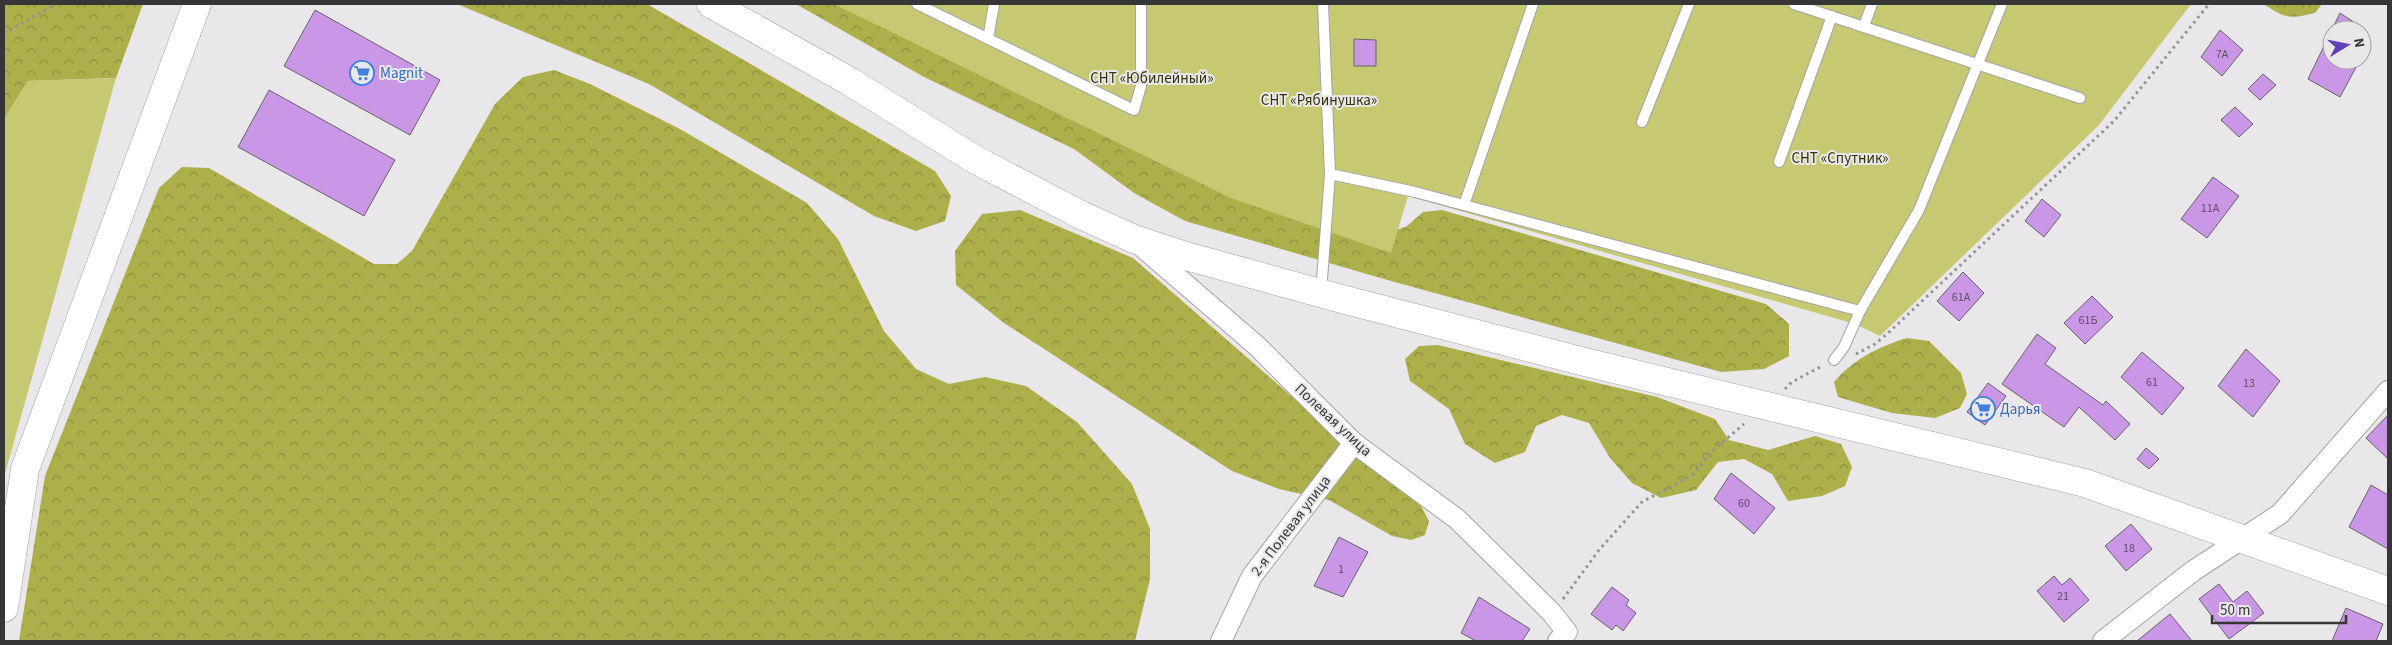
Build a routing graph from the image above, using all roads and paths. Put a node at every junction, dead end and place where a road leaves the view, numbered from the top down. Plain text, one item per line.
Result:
1 (56, 4) edge
2 (197, 4) edge
3 (711, 4) edge
4 (916, 4) edge
5 (994, 4) edge
6 (1141, 4) edge
7 (1322, 4) edge
8 (1533, 4) edge
9 (1689, 4) edge
10 (1794, 4) edge
11 (1872, 4) edge
12 (2002, 4) edge
13 (2202, 4) edge
14 (2209, 4) edge
15 (2202, 11) junction
16 (1832, 16) junction
17 (1864, 26) junction
18 (4, 33) edge
19 (988, 39) junction
20 (1978, 64) junction
21 (2080, 98) dead end
22 (1642, 122) dead end
23 (1779, 162) dead end
24 (1330, 174) junction
25 (1464, 205) junction
26 (1134, 239) junction
27 (1321, 293) junction
28 (1860, 310) junction
29 (1834, 360) junction
30 (2388, 391) edge
31 (1765, 407) junction
32 (1354, 443) junction
33 (2240, 540) junction
34 (7, 566) edge
35 (2388, 591) edge
36 (4, 608) edge
37 (1551, 612) junction
38 (1568, 638) edge
39 (1221, 641) edge
40 (2103, 641) edge

1 - 18 path
2 - 34 main road
3 - 26 main road
4 - 19 lane
5 - 19 lane
6 - 19 lane
7 - 24 lane
8 - 25 lane
9 - 22 lane
10 - 16 lane
11 - 17 lane
12 - 20 lane
13 - 15 path
14 - 15 path
15 - 29 path
16 - 17 lane
16 - 23 lane
17 - 20 lane
20 - 21 lane
20 - 28 lane
24 - 25 lane
24 - 27 lane
25 - 28 lane
26 - 27 main road
26 - 32 street, Полевая улица
27 - 31 main road
28 - 29 lane
29 - 31 path
30 - 33 street
31 - 33 main road
31 - 37 path
32 - 37 street, Полевая улица
32 - 39 street, 2-я Полевая улица
33 - 35 main road
33 - 40 street
34 - 36 main road
37 - 38 street, Полевая улица

